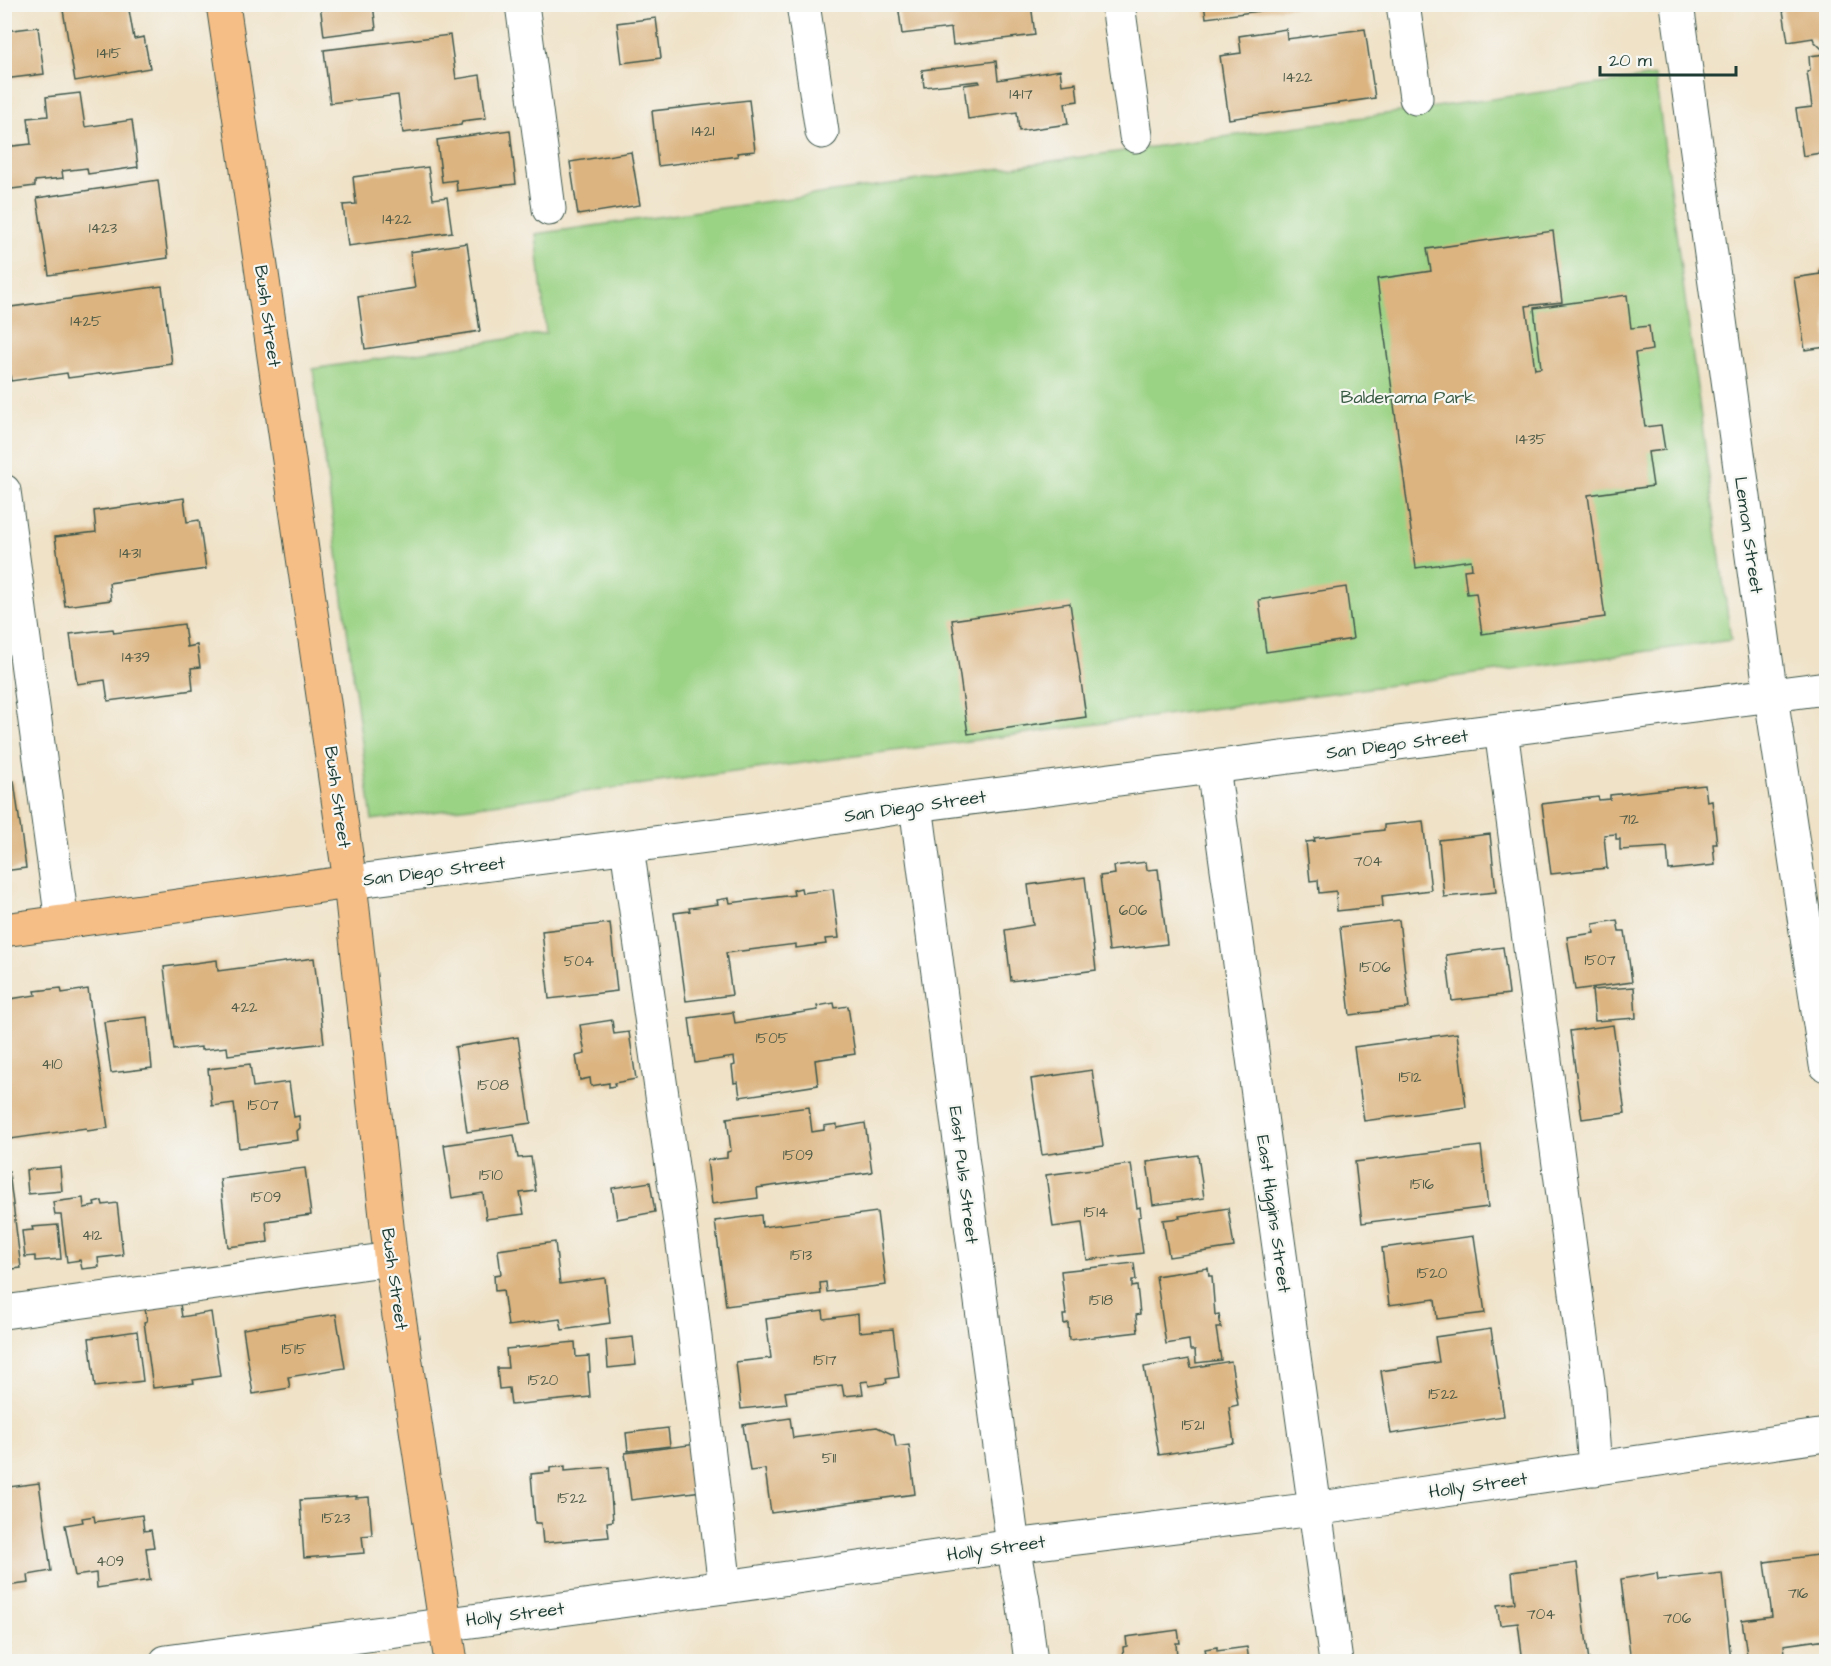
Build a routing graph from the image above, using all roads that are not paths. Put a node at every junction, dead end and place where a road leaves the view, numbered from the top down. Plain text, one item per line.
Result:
1 (223, 4) edge
2 (522, 4) edge
3 (803, 4) edge
4 (1118, 4) edge
5 (1403, 4) edge
6 (1677, 4) edge
7 (1416, 98) dead end
8 (822, 132) dead end
9 (1136, 136) dead end
10 (549, 209) dead end
11 (4, 492) edge
12 (1827, 688) edge
13 (1771, 696) junction
14 (1501, 730) junction
15 (1213, 767) junction
16 (916, 805) junction
17 (627, 847) junction
18 (350, 882) junction
19 (62, 922) junction
20 (4, 930) edge
21 (1827, 1065) edge
22 (391, 1259) junction
23 (4, 1312) edge
24 (1827, 1435) edge
25 (1595, 1469) junction
26 (1314, 1509) junction
27 (1013, 1546) junction
28 (725, 1587) junction
29 (446, 1623) junction
30 (166, 1662) edge
31 (451, 1662) edge
32 (1031, 1662) edge
33 (1336, 1662) edge

1 - 18 main road, Bush Street
2 - 10 street
3 - 8 street
4 - 9 street
5 - 7 street
6 - 13 street, Lemon Street
11 - 19 street
12 - 13 street, San Diego Street
13 - 14 street, San Diego Street
13 - 21 street, Lemon Street
14 - 15 street, San Diego Street
14 - 25 street
15 - 16 street, San Diego Street
15 - 26 street, East Higgins Street
16 - 17 street, San Diego Street
16 - 27 street, East Puls Street
17 - 18 street, San Diego Street
17 - 28 street
18 - 19 main road, San Diego Street
18 - 22 main road, Bush Street
19 - 20 main road, San Diego Street
22 - 23 street
22 - 29 main road, Bush Street
24 - 25 street, Holly Street
25 - 26 street, Holly Street
26 - 27 street, Holly Street
26 - 33 street, East Higgins Street
27 - 28 street, Holly Street
27 - 32 street, East Puls Street
28 - 29 street, Holly Street
29 - 30 street, Holly Street
29 - 31 main road, Bush Street

